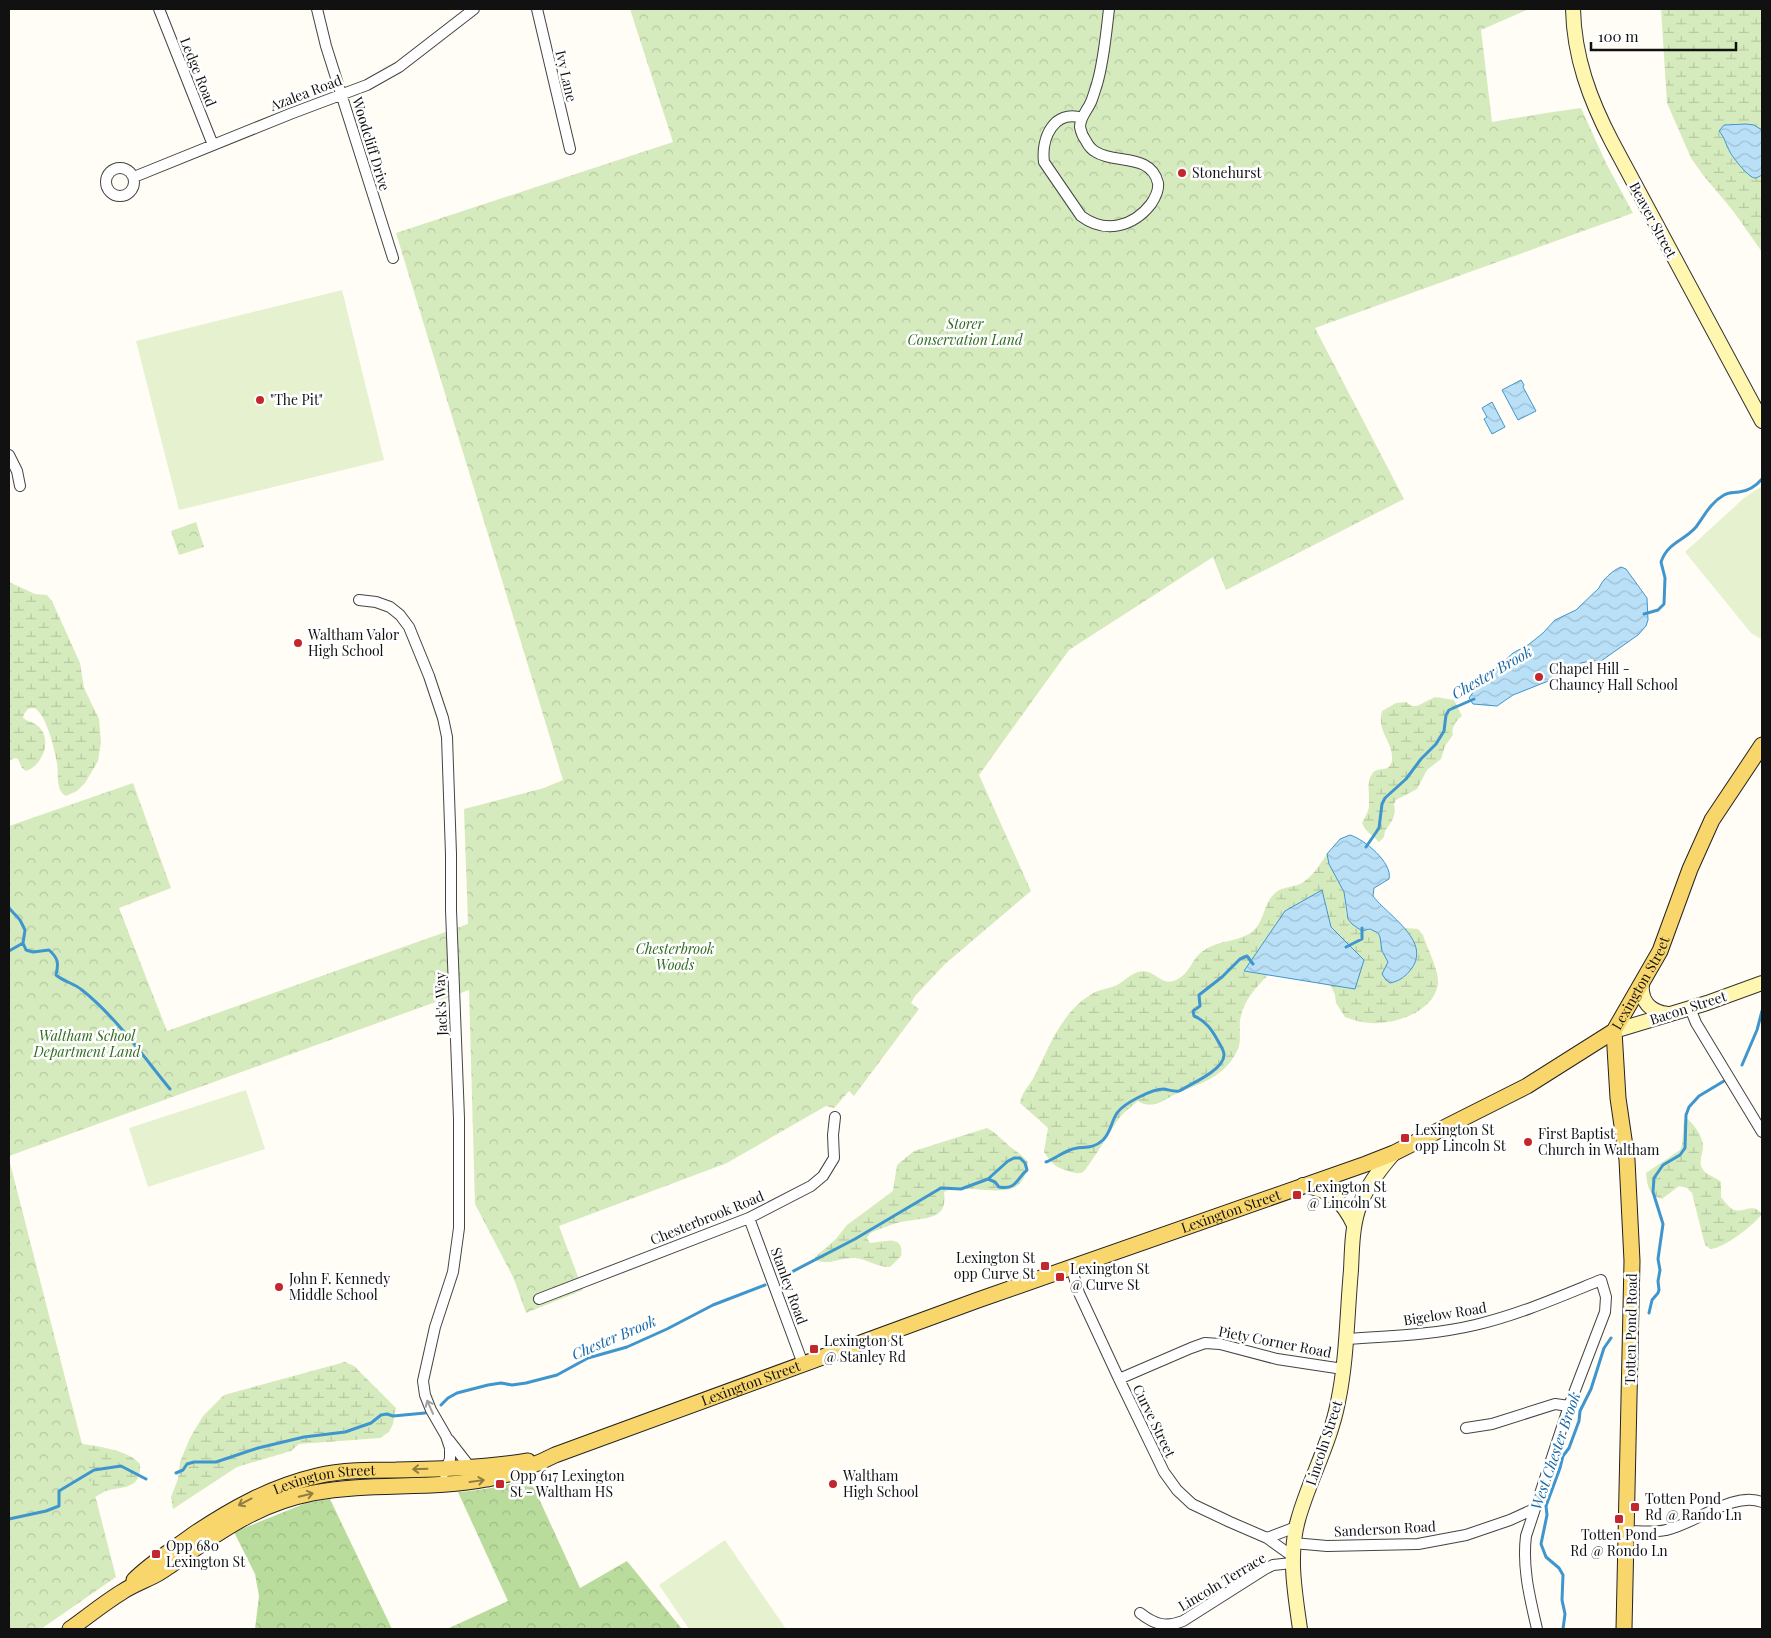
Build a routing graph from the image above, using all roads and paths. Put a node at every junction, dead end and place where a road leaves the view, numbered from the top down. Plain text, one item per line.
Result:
1 (159, 9) edge
2 (317, 9) edge
3 (474, 9) edge
4 (537, 9) edge
5 (1109, 9) edge
6 (1573, 9) edge
7 (341, 95) junction
8 (1082, 118) junction
9 (214, 145) junction
10 (570, 149) dead end
11 (134, 178) dead end
12 (393, 258) dead end
13 (1762, 420) edge
14 (9, 455) edge
15 (20, 486) dead end
16 (359, 600) dead end
17 (1762, 745) edge
18 (1642, 983) junction
19 (1762, 983) edge
20 (1690, 1008) junction
21 (1669, 1014) junction
22 (1614, 1031) junction
23 (835, 1117) dead end
24 (1762, 1132) edge
25 (1394, 1153) junction
26 (1303, 1185) junction
27 (749, 1218) junction
28 (1354, 1225) junction
29 (1071, 1267) junction
30 (538, 1299) dead end
31 (1345, 1339) junction
32 (803, 1364) junction
33 (1343, 1369) junction
34 (1119, 1379) junction
35 (1570, 1406) junction
36 (1466, 1428) dead end
37 (446, 1436) junction
38 (555, 1455) junction
39 (470, 1467) junction
40 (446, 1468) junction
41 (441, 1484) junction
42 (1762, 1502) edge
43 (1534, 1509) junction
44 (1296, 1527) junction
45 (1626, 1531) junction
46 (1267, 1538) junction
47 (1293, 1554) junction
48 (124, 1590) junction
49 (1140, 1613) dead end
50 (70, 1629) edge
51 (1300, 1629) edge
52 (1537, 1629) edge
53 (1624, 1629) edge

1 - 9 street, Ledge Road
2 - 7 street, Woodcliff Drive
3 - 7 street, Azalea Road
4 - 10 street, Ivy Lane
5 - 8 street
6 - 13 main road, Beaver Street
7 - 9 street, Azalea Road
7 - 12 street, Woodcliff Drive
8 - 8 street
9 - 11 street, Azalea Road
14 - 15 street
37 -> 16 street, Jack's Way
17 - 18 main road, Lexington Street
18 - 21 main road
18 - 22 main road, Lexington Street
19 - 20 main road, Bacon Street
20 - 21 main road, Bacon Street
20 - 24 street
21 - 22 main road, Bacon Street
22 - 25 main road, Lexington Street
22 - 45 main road, Totten Pond Road
23 - 27 street, Chesterbrook Road
25 - 26 main road, Lexington Street
25 - 28 main road, Lincoln Street
26 - 28 main road
26 - 29 main road, Lexington Street
27 - 30 street, Chesterbrook Road
27 - 32 street, Stanley Road
28 - 31 main road, Lincoln Street
29 - 32 main road, Lexington Street
29 - 34 street, Curve Street
31 - 33 main road, Lincoln Street
31 - 35 street, Bigelow Road
32 - 38 main road, Lexington Street
33 - 34 street, Piety Corner Road
33 - 44 main road, Lincoln Street
34 - 46 street, Curve Street
35 - 36 street
35 - 43 street
37 - 39 street, Jack's Way
37 - 40 street, Jack's Way
38 - 39 main road, Lexington Street
41 -> 38 main road, Lexington Street
39 - 40 main road, Lexington Street
40 - 41 street, Jack's Way
40 -> 48 main road, Lexington Street
48 -> 41 main road, Lexington Street
42 - 45 street
43 - 47 street, Sanderson Road
43 - 52 street
44 - 46 street
44 - 47 main road, Lincoln Street
45 - 53 main road, Totten Pond Road
46 - 47 street, Curve Street
47 - 49 street, Lincoln Terrace
47 - 51 main road, Lincoln Street
48 - 50 main road, Lexington Street

